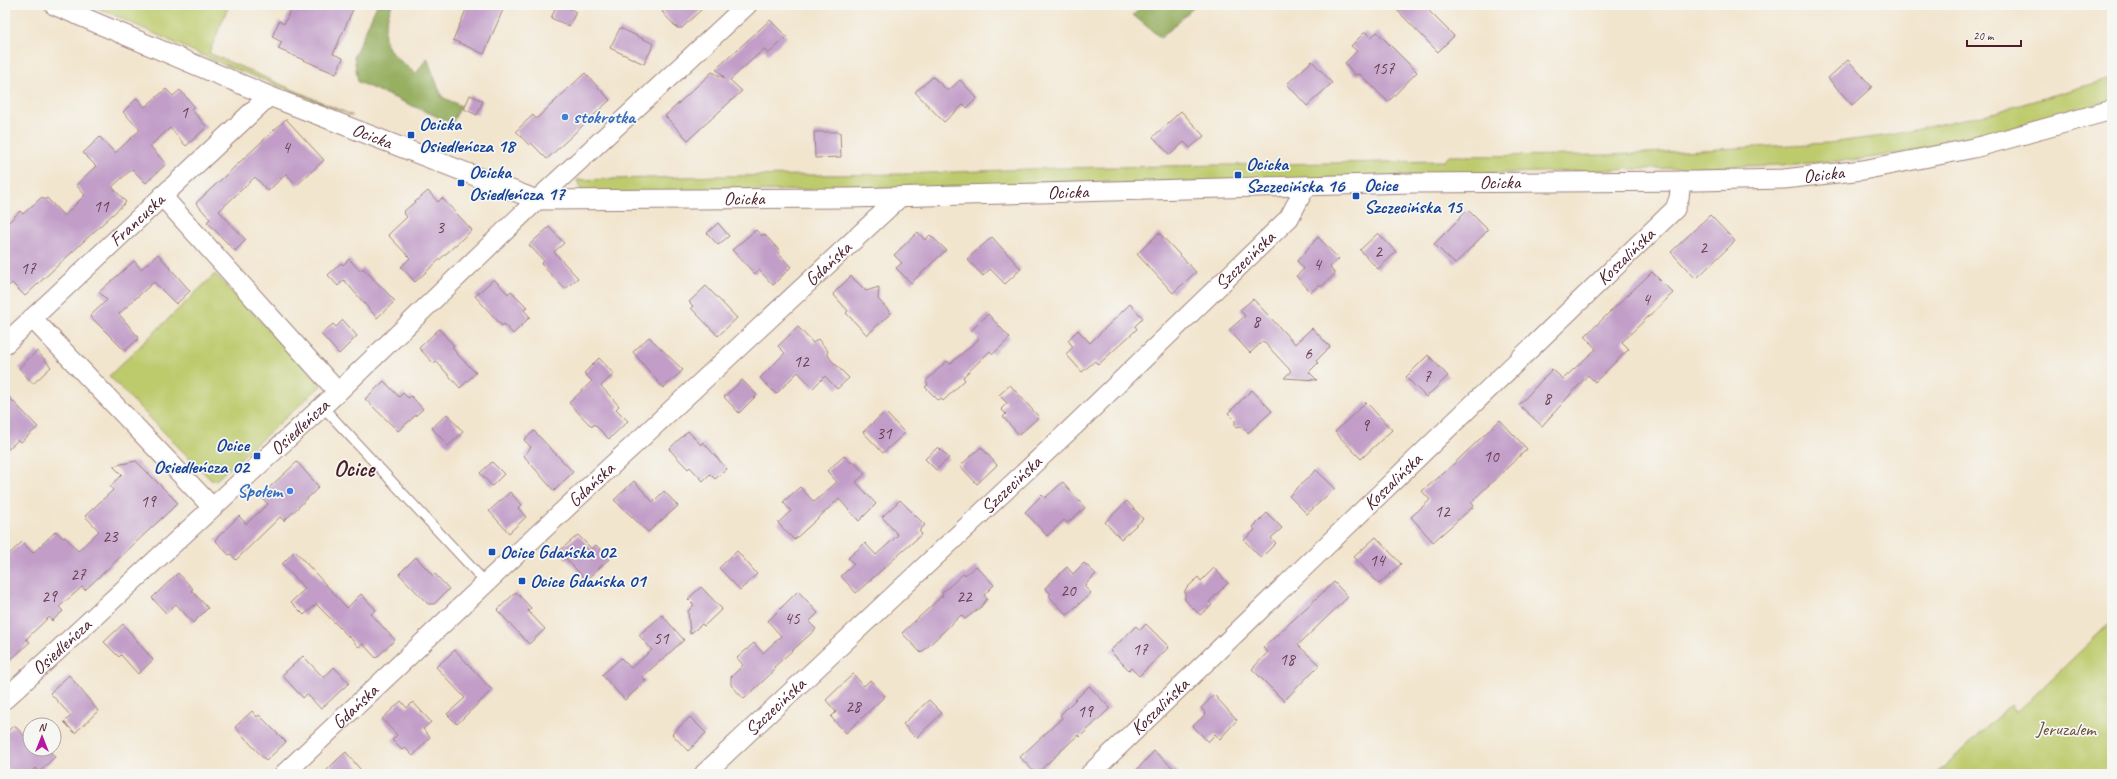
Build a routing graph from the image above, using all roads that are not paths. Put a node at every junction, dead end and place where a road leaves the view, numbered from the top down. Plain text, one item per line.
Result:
1 (54, 5) edge
2 (747, 5) edge
3 (269, 96) junction
4 (2112, 110) edge
5 (1681, 181) junction
6 (1306, 186) junction
7 (162, 196) junction
8 (900, 198) junction
9 (537, 200) junction
10 (32, 318) junction
11 (5, 344) edge
12 (338, 392) junction
13 (322, 406) junction
14 (212, 507) junction
15 (486, 583) junction
16 (5, 699) edge
17 (284, 774) edge
18 (704, 774) edge
19 (1090, 774) edge

1 - 3 street, Ocicka
2 - 9 street, Osiedleńcza
3 - 7 street, Francuska
3 - 9 street, Ocicka
4 - 5 street, Ocicka
5 - 6 street, Ocicka
5 - 19 street, Koszalińska
6 - 8 street, Ocicka
6 - 18 street, Szczecińska
7 - 10 street, Francuska
7 - 12 street
8 - 9 street, Ocicka
8 - 15 street, Gdańska
9 - 12 street, Osiedleńcza
10 - 11 street, Francuska
10 - 14 street
12 - 13 street, Osiedleńcza
13 - 14 street, Osiedleńcza
13 - 15 lane
14 - 16 street, Osiedleńcza
15 - 17 street, Gdańska

